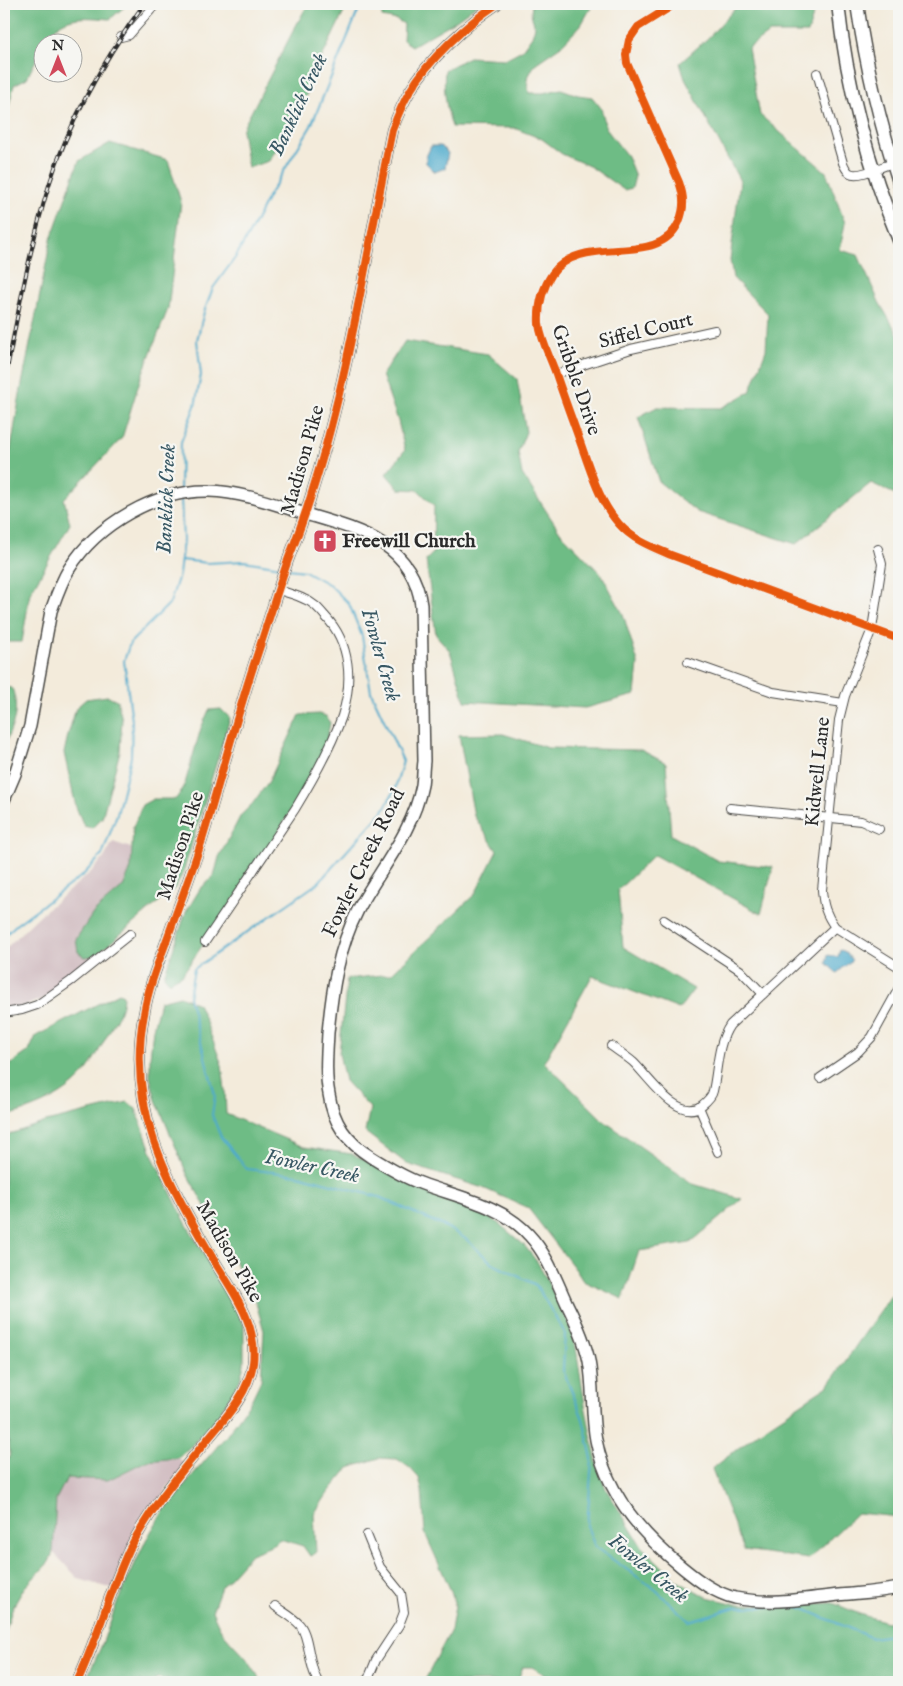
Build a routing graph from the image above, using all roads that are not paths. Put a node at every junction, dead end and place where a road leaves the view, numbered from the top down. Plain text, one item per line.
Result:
1 (156, 4) edge
2 (498, 4) edge
3 (675, 4) edge
4 (838, 4) edge
5 (857, 4) edge
6 (121, 37) dead end
7 (817, 73) dead end
8 (893, 163) junction
9 (875, 169) junction
10 (899, 182) edge
11 (899, 240) edge
12 (715, 330) dead end
13 (556, 374) junction
14 (305, 514) junction
15 (878, 549) dead end
16 (280, 585) junction
17 (872, 629) junction
18 (899, 639) edge
19 (688, 662) dead end
20 (843, 703) junction
21 (4, 800) edge
22 (730, 808) dead end
23 (828, 818) junction
24 (879, 829) dead end
25 (664, 920) dead end
26 (835, 928) junction
27 (130, 934) dead end
28 (205, 942) dead end
29 (899, 967) edge
30 (899, 988) edge
31 (763, 994) junction
32 (4, 1013) edge
33 (611, 1046) dead end
34 (820, 1078) dead end
35 (699, 1108) junction
36 (718, 1152) dead end
37 (368, 1535) dead end
38 (899, 1588) edge
39 (275, 1606) dead end
40 (77, 1682) edge
41 (318, 1682) edge
42 (368, 1682) edge

1 - 6 street
2 - 14 street, Madison Pike
3 - 13 street, Gribble Drive
4 - 9 main road
5 - 8 main road
7 - 9 street
8 - 9 street
8 - 10 main road
9 - 11 main road
12 - 13 street, Siffel Court
13 - 17 street, Gribble Drive
14 - 16 street, Madison Pike
14 - 21 main road, Fowler Creek Road
14 - 38 main road, Fowler Creek Road
15 - 17 street, Kidwell Lane
16 - 28 street
16 - 40 street, Madison Pike
17 - 18 street, Gribble Drive
17 - 20 street, Kidwell Lane
19 - 20 street
20 - 23 street, Kidwell Lane
22 - 23 street
23 - 24 street
23 - 26 street, Kidwell Lane
25 - 31 street
26 - 29 street
26 - 31 street
27 - 32 street
30 - 34 street
31 - 35 street
33 - 35 street
35 - 36 street
37 - 42 street
39 - 41 street

